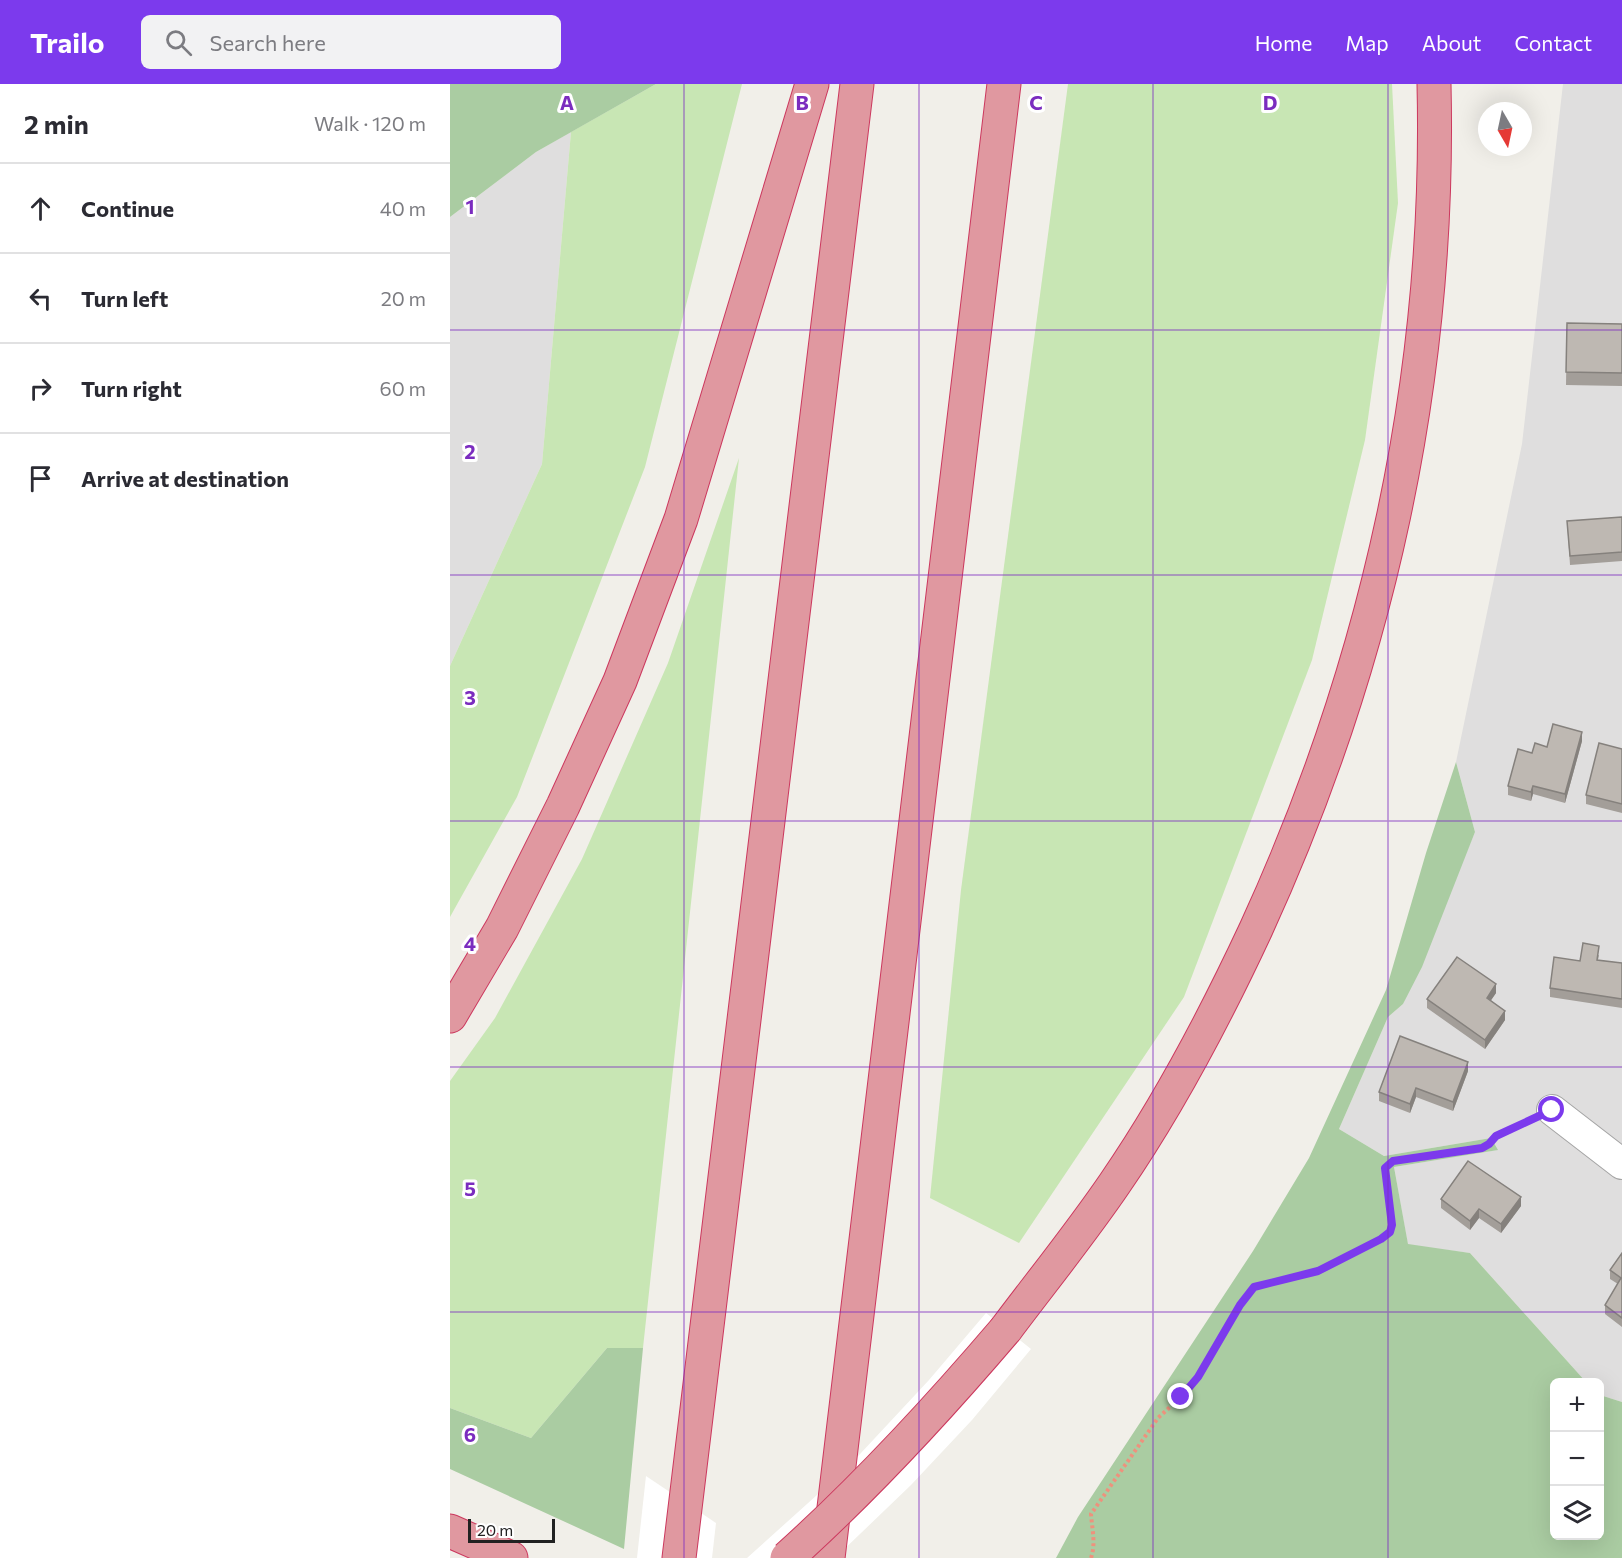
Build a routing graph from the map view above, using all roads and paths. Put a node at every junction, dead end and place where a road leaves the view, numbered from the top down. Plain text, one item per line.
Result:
1 (812, 84) edge
2 (857, 84) edge
3 (1004, 84) edge
4 (1434, 84) edge
5 (450, 1016) edge
6 (1552, 1110) joint
7 (1622, 1164) edge
8 (450, 1531) edge
9 (511, 1558) edge
10 (679, 1558) edge
11 (787, 1558) edge
12 (828, 1558) edge
13 (1091, 1558) edge

1 - 5 highway
2 - 10 highway
3 - 12 highway
4 - 11 highway, bridge
6 - 7 street
6 - 13 path
8 - 9 highway

